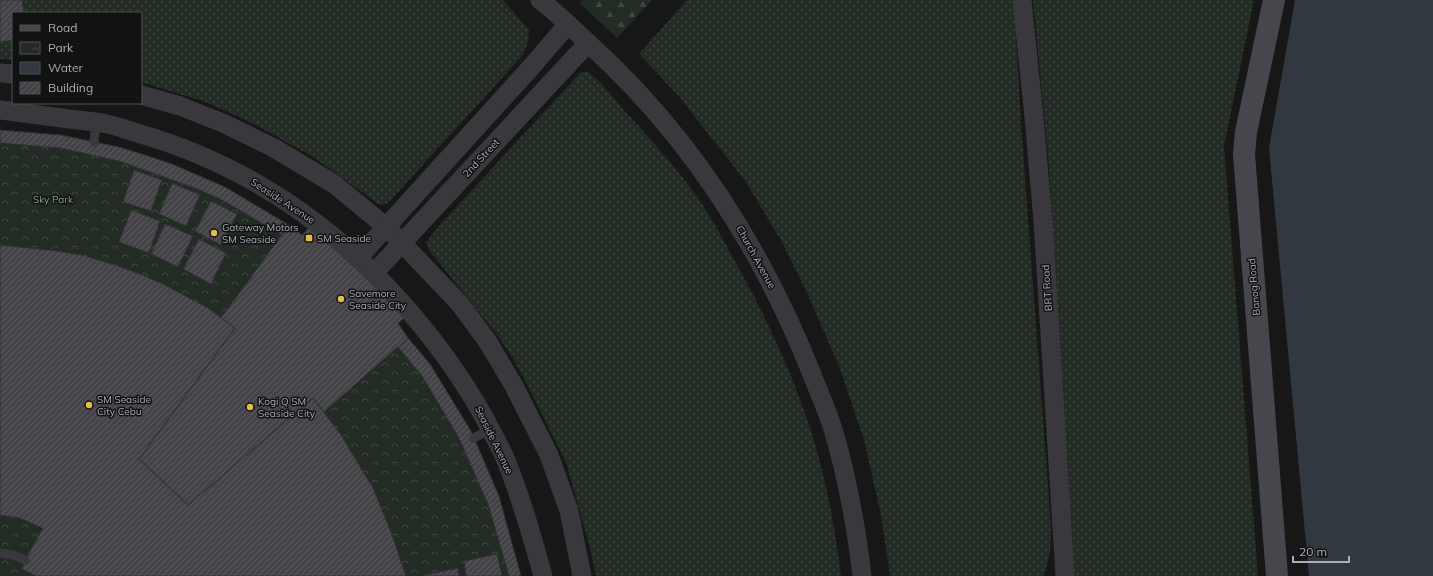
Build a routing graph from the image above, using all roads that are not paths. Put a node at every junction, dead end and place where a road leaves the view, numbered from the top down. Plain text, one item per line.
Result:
1 (540, 0) edge
2 (1022, 0) edge
3 (1274, 0) edge
4 (568, 24) junction
5 (588, 43) junction
6 (0, 73) edge
7 (12, 74) edge
8 (142, 95) edge
9 (0, 110) edge
10 (96, 122) junction
11 (94, 142) dead end
12 (385, 226) junction
13 (402, 243) junction
14 (358, 258) junction
15 (374, 273) junction
16 (0, 553) edge
17 (25, 560) dead end
18 (543, 576) edge
19 (582, 576) edge
20 (862, 576) edge
21 (1065, 576) edge
22 (1277, 576) edge

1 - 4 street, Church Avenue
2 - 21 street, BRT Road
3 - 22 street, Banog Road
4 - 5 street, Church Avenue
4 - 12 street
5 - 13 street, 2nd Street
5 - 20 street, Church Avenue
6 - 7 street
8 - 12 street
9 - 10 street, Seaside Avenue
10 - 11 lane
10 - 14 street, Seaside Avenue
12 - 13 street
12 - 14 street
13 - 15 street, 2nd Street
13 - 19 street
14 - 15 street, Seaside Avenue
15 - 18 street, Seaside Avenue
16 - 17 lane

